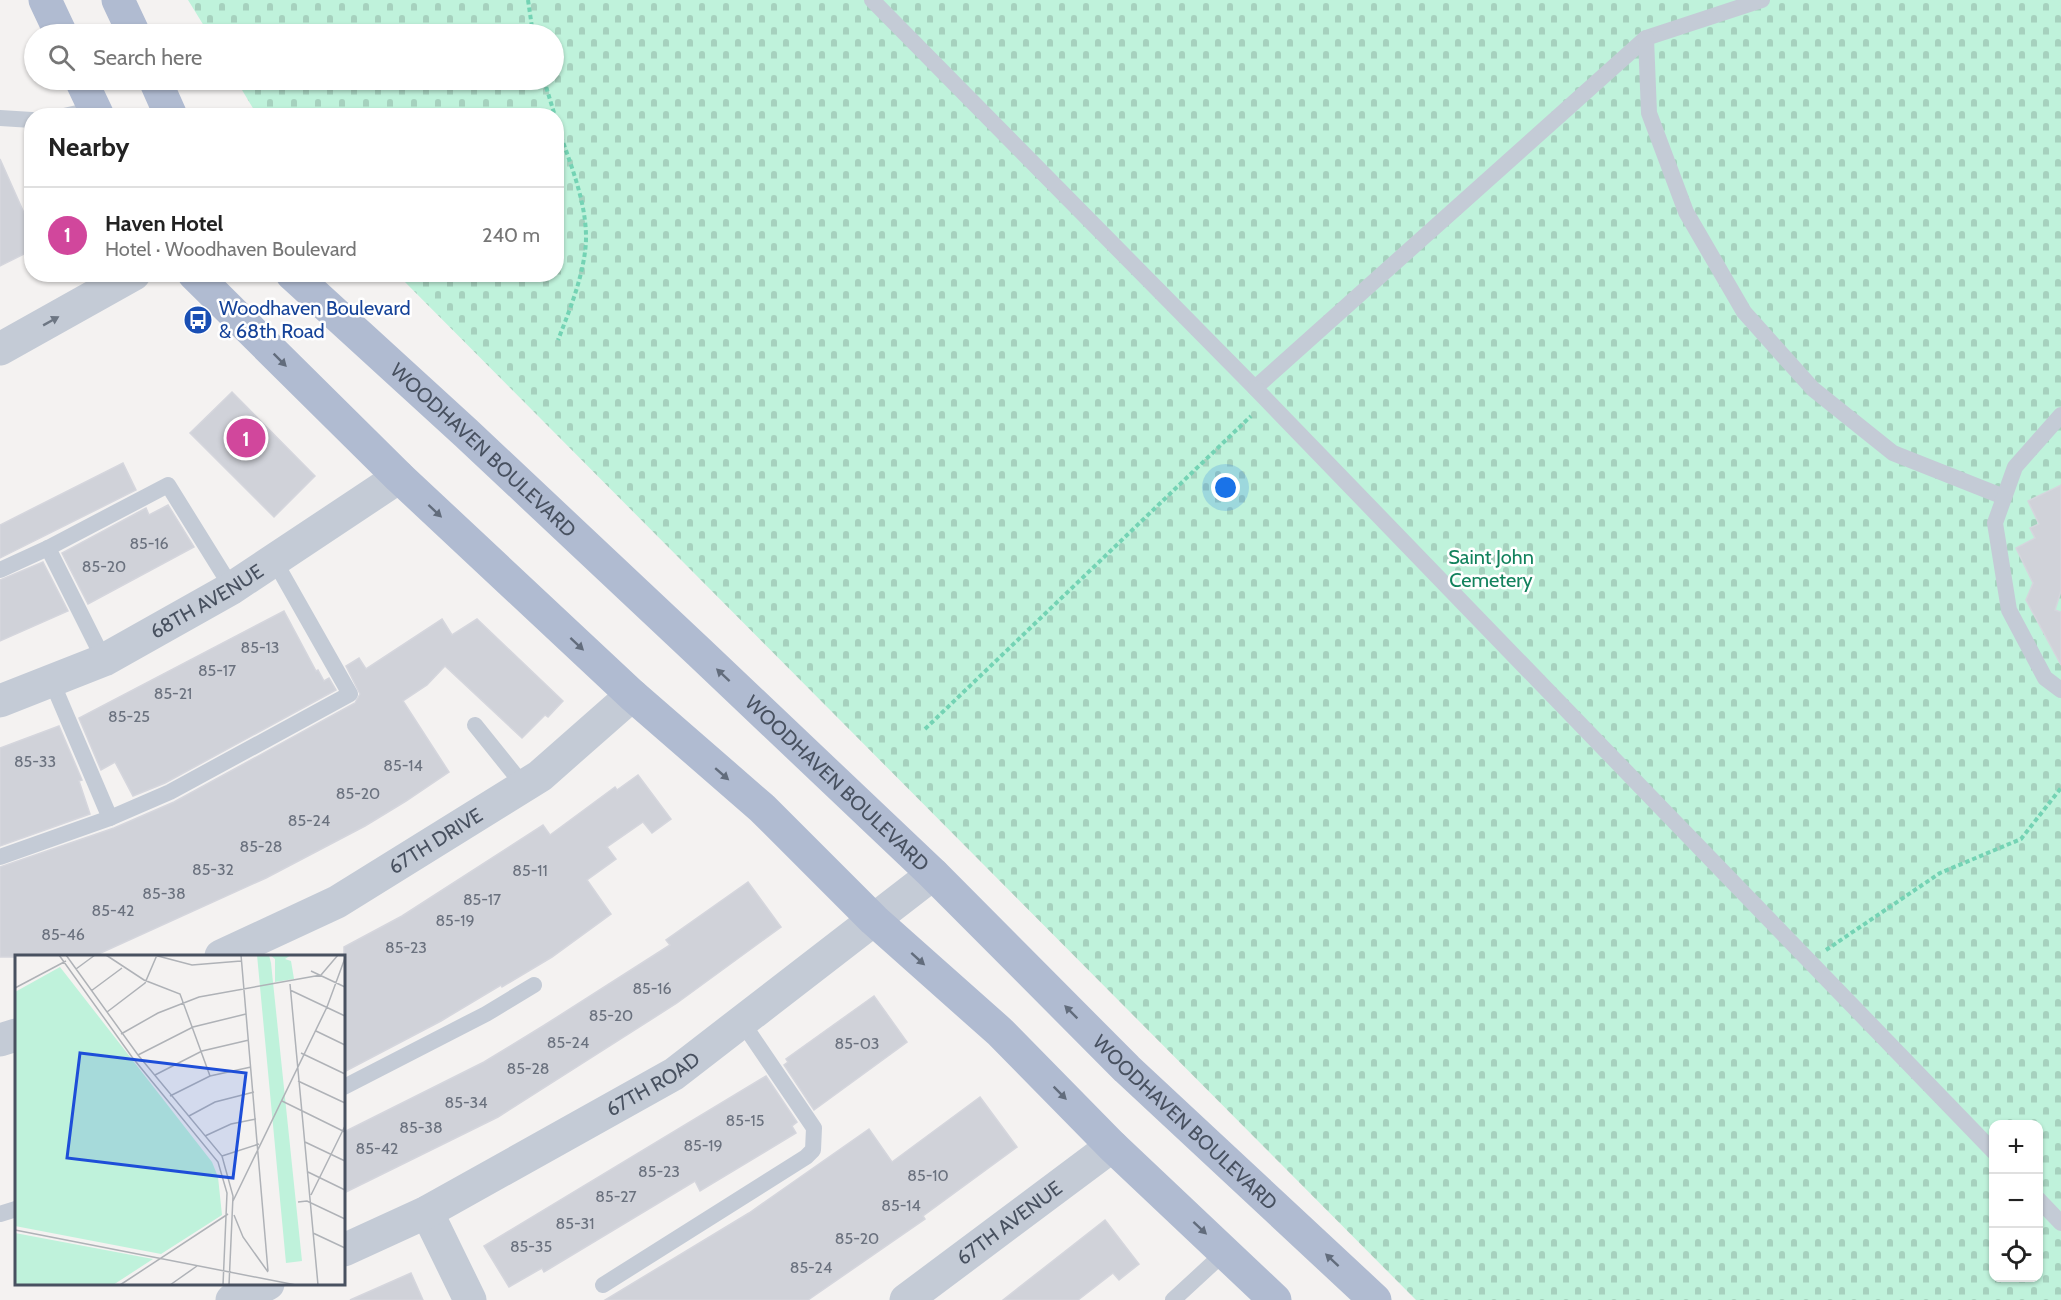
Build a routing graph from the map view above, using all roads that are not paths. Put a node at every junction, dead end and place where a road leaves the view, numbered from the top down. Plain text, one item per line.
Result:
1 (45, 0) edge
2 (118, 0) edge
3 (872, 0) edge
4 (1762, 0) edge
5 (56, 24) edge
6 (129, 24) edge
7 (1646, 38) junction
8 (82, 90) edge
9 (159, 90) edge
10 (85, 108) edge
11 (167, 108) edge
12 (0, 118) edge
13 (24, 120) edge
14 (120, 282) edge
15 (202, 282) edge
16 (301, 282) edge
17 (0, 349) edge
18 (1255, 388) junction
19 (2061, 415) edge
20 (399, 477) junction
21 (2004, 497) junction
22 (48, 548) junction
23 (274, 560) junction
24 (0, 570) edge
25 (232, 588) junction
26 (104, 660) junction
27 (52, 682) junction
28 (2061, 690) edge
29 (632, 695) junction
30 (0, 701) edge
31 (475, 725) dead end
32 (524, 786) junction
33 (110, 818) junction
34 (0, 856) edge
35 (933, 874) junction
36 (874, 920) junction
37 (225, 955) edge
38 (534, 985) dead end
39 (742, 1022) junction
40 (15, 1035) edge
41 (0, 1040) edge
42 (345, 1087) edge
43 (1112, 1146) junction
44 (1989, 1147) edge
45 (2043, 1204) edge
46 (15, 1209) edge
47 (427, 1212) junction
48 (0, 1214) edge
49 (2061, 1222) edge
50 (345, 1250) edge
51 (1225, 1252) junction
52 (266, 1285) edge
53 (603, 1285) dead end
54 (232, 1300) edge
55 (470, 1300) edge
56 (906, 1300) edge
57 (1173, 1300) edge
58 (1275, 1300) edge
59 (1375, 1300) edge

1 - 5 main road
2 - 6 main road
3 - 18 lane
4 - 7 lane
7 - 18 lane
7 - 21 lane
8 - 10 main road
9 - 11 main road
12 - 13 lane
17 -> 14 street
15 -> 20 main road
35 -> 16 main road, WOODHAVEN BOULEVARD
18 - 44 lane
19 - 21 lane
20 - 23 street, 68TH AVENUE
20 -> 29 main road
21 - 28 lane
22 - 24 lane
22 - 25 lane
22 - 26 lane
23 - 25 street, 68TH AVENUE
23 - 33 lane
25 - 26 street, 68TH AVENUE
26 - 27 street, 68TH AVENUE
27 - 30 street, 68TH AVENUE
27 - 33 lane
29 - 32 street, 67TH DRIVE
29 -> 36 main road
31 - 32 lane
32 - 37 street, 67TH DRIVE
33 - 34 lane
35 - 36 street, 67TH ROAD
59 -> 35 main road, WOODHAVEN BOULEVARD
36 - 39 street, 67TH ROAD
36 -> 43 main road
38 - 42 lane
39 - 47 street, 67TH ROAD
39 - 53 lane
40 - 41 street
43 -> 51 main road
43 - 56 street, 67TH AVENUE
45 - 49 lane
46 - 48 lane
47 - 50 street, 67TH ROAD
47 - 55 street
51 - 57 lane
51 - 58 main road
52 - 54 street

